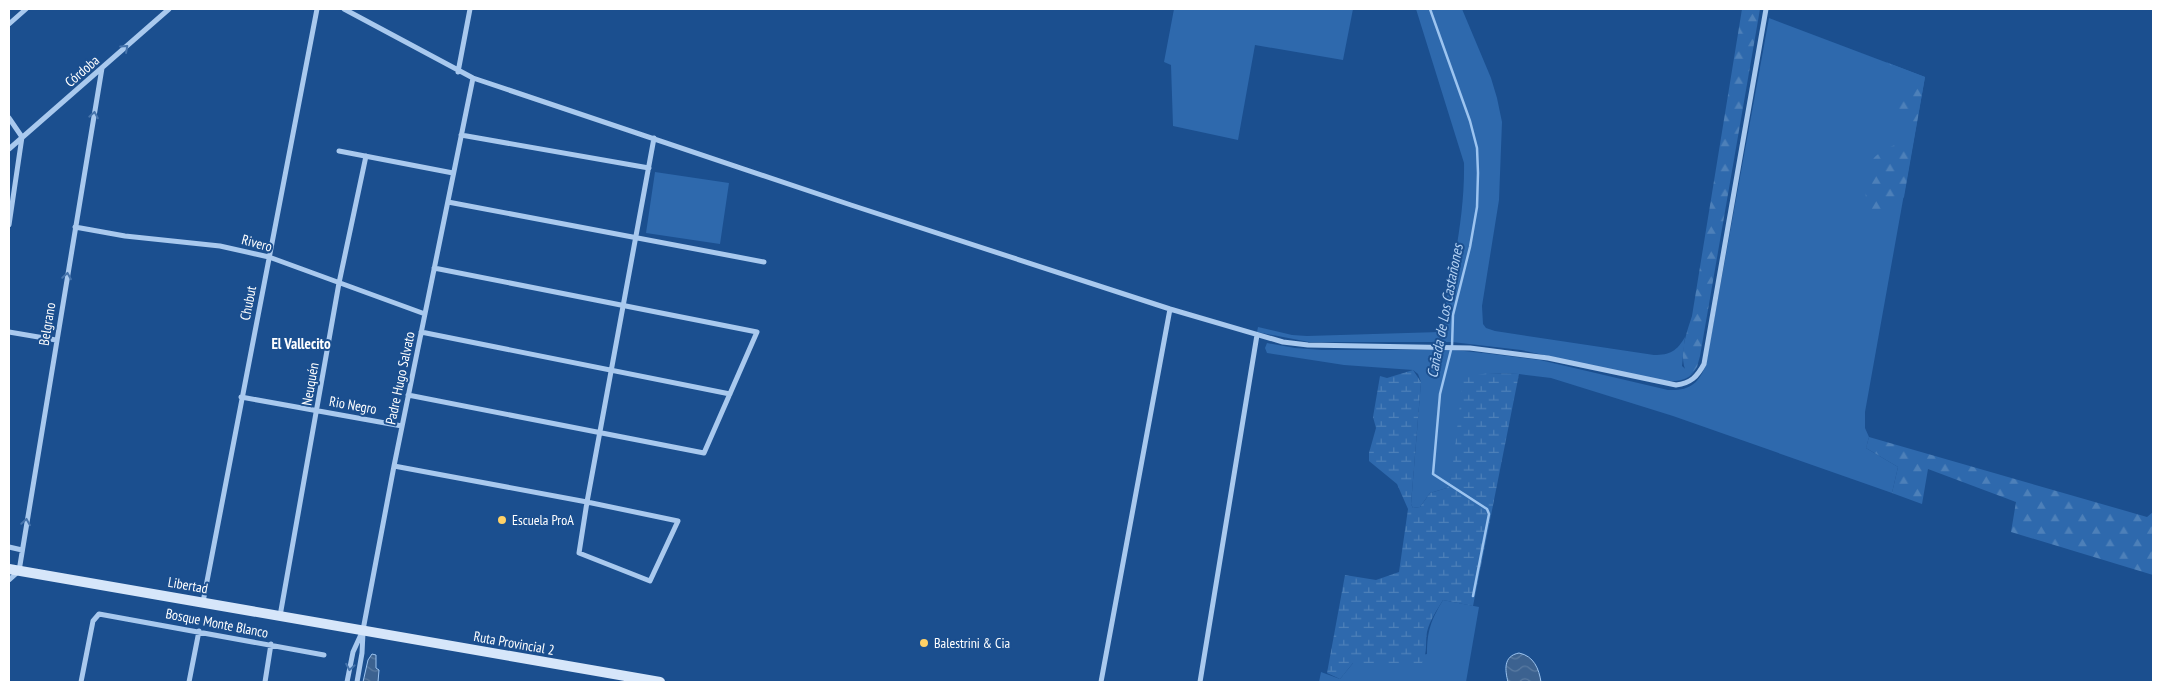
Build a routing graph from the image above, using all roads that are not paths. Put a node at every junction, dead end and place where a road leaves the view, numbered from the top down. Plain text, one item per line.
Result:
1 (26, 9) edge
2 (169, 9) edge
3 (316, 9) edge
4 (344, 9) edge
5 (470, 9) edge
6 (1766, 9) edge
7 (9, 24) edge
8 (102, 68) junction
9 (458, 72) junction
10 (473, 78) junction
11 (9, 118) edge
12 (461, 135) junction
13 (22, 137) junction
14 (654, 138) junction
15 (9, 149) edge
16 (339, 151) dead end
17 (366, 156) junction
18 (649, 168) junction
19 (453, 173) junction
20 (448, 202) junction
21 (9, 225) edge
22 (75, 227) junction
23 (636, 238) junction
24 (269, 257) junction
25 (764, 262) dead end
26 (434, 268) junction
27 (340, 283) junction
28 (624, 307) junction
29 (1170, 309) junction
30 (425, 314) junction
31 (9, 332) edge
32 (421, 332) junction
33 (1257, 335) junction
34 (56, 340) junction
35 (612, 372) junction
36 (730, 394) junction
37 (408, 395) junction
38 (241, 397) junction
39 (317, 410) junction
40 (402, 426) junction
41 (600, 432) junction
42 (394, 466) junction
43 (587, 502) junction
44 (9, 547) edge
45 (22, 550) junction
46 (14, 570) edge
47 (9, 580) edge
48 (203, 602) junction
49 (280, 616) junction
50 (363, 630) junction
51 (198, 631) junction
52 (271, 644) junction
53 (324, 655) dead end
54 (81, 682) edge
55 (189, 682) edge
56 (265, 682) edge
57 (347, 682) edge
58 (357, 682) edge
59 (660, 682) edge
60 (1101, 682) edge
61 (1200, 682) edge

1 - 7 street
8 -> 2 street, Córdoba
3 - 24 street, Chubut
4 - 9 street
5 - 9 street
6 - 33 street
8 - 13 street, Córdoba
22 -> 8 street, Belgrano
9 - 10 street
10 - 12 street, Padre Hugo Salvato
10 - 14 street
11 - 13 street
12 - 18 street
12 - 19 street, Padre Hugo Salvato
13 - 15 street, Córdoba
13 - 21 street
14 - 18 street
14 - 29 street
16 - 17 street
17 - 19 street
17 - 27 street, Neuquén
18 - 23 street
19 - 20 street, Padre Hugo Salvato
20 - 23 street
20 - 26 street, Padre Hugo Salvato
22 - 24 street, Rivero
34 -> 22 street, Belgrano
23 - 25 street
23 - 28 street
24 - 27 street, Rivero
24 - 38 street, Chubut
26 - 28 street
26 - 30 street, Padre Hugo Salvato
27 - 30 street, Rivero
27 - 39 street, Neuquén
28 - 35 street
28 - 36 street
29 - 33 street
29 - 60 street
30 - 32 street, Padre Hugo Salvato
31 - 34 street
32 - 35 street
32 - 37 street, Padre Hugo Salvato
33 - 61 street
45 -> 34 street, Belgrano
35 - 36 street
35 - 41 street
36 - 41 street
37 - 40 street, Padre Hugo Salvato
37 - 41 street
38 - 39 street, Rio Negro
38 - 48 street, Chubut
39 - 40 street, Rio Negro
39 - 49 street, Neuquén
40 - 42 street, Padre Hugo Salvato
41 - 43 street
42 - 43 street
42 - 50 street, Padre Hugo Salvato
43 - 43 street
44 - 45 street
45 - 46 street, Belgrano
46 - 47 street
46 - 48 main road, Libertad
48 - 49 main road, Libertad
49 - 50 main road, Libertad
50 -> 57 street, Padre Hugo Salvato
50 - 58 street
50 - 59 main road, Ruta Provincial 2
51 - 52 street, Bosque Monte Blanco
51 - 54 street, Bosque Monte Blanco
51 - 55 street
52 - 53 street, Bosque Monte Blanco
52 - 56 street

